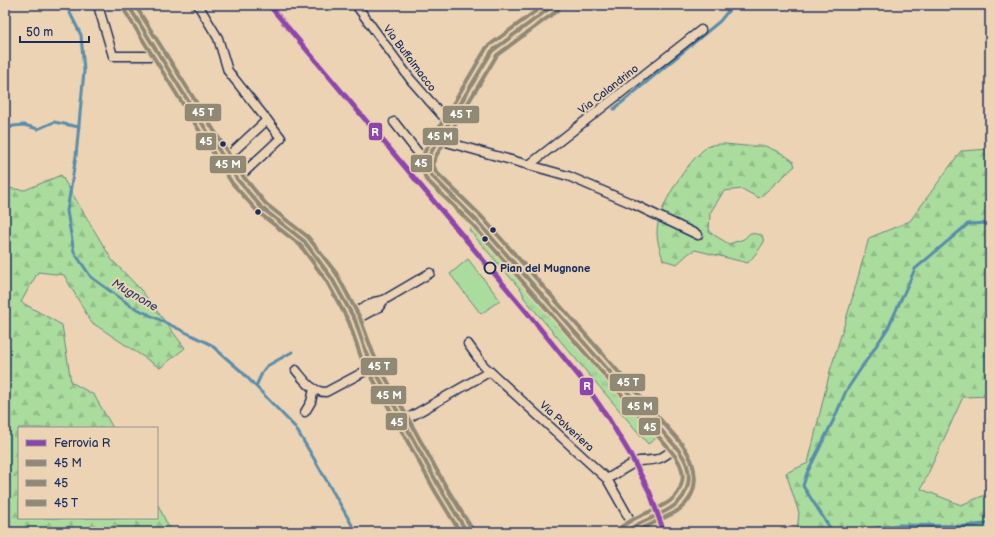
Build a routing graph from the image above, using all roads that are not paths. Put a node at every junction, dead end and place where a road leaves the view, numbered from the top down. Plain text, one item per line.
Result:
1 (128, 5) edge
2 (198, 5) edge
3 (356, 5) edge
4 (554, 5) edge
5 (100, 9) dead end
6 (701, 30) dead end
7 (158, 52) junction
8 (267, 120) junction
9 (394, 122) dead end
10 (449, 123) junction
11 (439, 140) junction
12 (224, 160) junction
13 (427, 164) junction
14 (529, 165) junction
15 (236, 179) junction
16 (698, 235) dead end
17 (430, 273) dead end
18 (354, 317) junction
19 (468, 344) dead end
20 (373, 367) junction
21 (296, 370) dead end
22 (489, 372) junction
23 (314, 389) junction
24 (305, 412) dead end
25 (403, 421) junction
26 (676, 447) junction
27 (607, 478) junction
28 (633, 525) junction
29 (467, 532) edge
30 (625, 532) edge

1 - 7 main road
2 - 8 street
3 - 10 street, Via Buffalmacco
4 - 10 street
5 - 7 street
6 - 14 street, Via Calandrino
7 - 12 main road
8 - 12 street
8 - 15 street
9 - 13 street
10 - 11 street
11 - 13 street
11 - 14 street
12 - 15 main road
13 - 26 street
14 - 16 street
15 - 18 main road
17 - 18 street
18 - 20 main road
19 - 22 street, Via Polveriera
20 - 23 street
20 - 25 main road
21 - 23 street
22 - 25 street
22 - 27 street, Via Polveriera
23 - 24 street
25 - 29 main road
26 - 27 street
26 - 28 street
27 - 28 street, Via Polveriera
28 - 30 street

